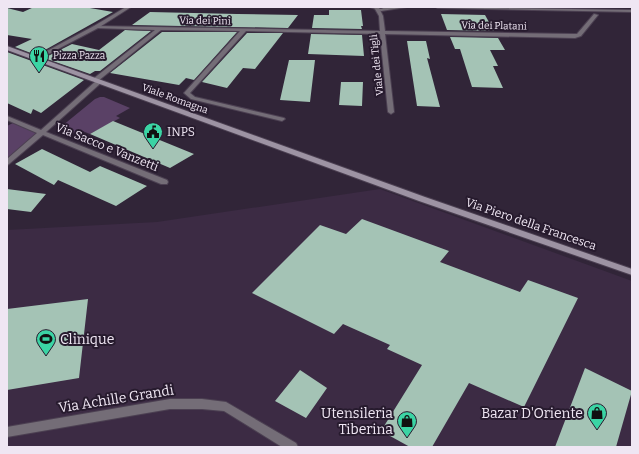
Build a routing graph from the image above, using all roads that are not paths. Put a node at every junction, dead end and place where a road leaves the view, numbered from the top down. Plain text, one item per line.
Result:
1 (129, 7) edge
2 (366, 7) edge
3 (405, 7) edge
4 (438, 7) edge
5 (375, 8) edge
6 (388, 8) edge
7 (632, 11) edge
8 (596, 14) dead end
9 (381, 16) junction
10 (96, 27) junction
11 (159, 29) junction
12 (244, 30) junction
13 (382, 33) junction
14 (7, 48) edge
15 (35, 59) junction
16 (97, 81) junction
17 (391, 112) dead end
18 (7, 118) edge
19 (282, 119) dead end
20 (41, 132) junction
21 (7, 163) edge
22 (164, 182) dead end
23 (422, 199) joint
24 (632, 272) edge
25 (7, 432) edge
26 (292, 447) edge

1 - 10 street
2 - 5 street
3 - 6 street
4 - 7 street
5 - 6 street
5 - 9 street, Viale dei Tigli
6 - 9 street, Viale dei Tigli
8 - 13 street, Via dei Platani
9 - 13 street, Viale dei Tigli
10 - 11 street, Via dei Pini
10 - 15 street, Via dei Pini
11 - 12 street, Via dei Pini
11 - 16 street
12 - 13 street, Via dei Pini
12 - 19 street, Viale Romagna
13 - 17 street, Viale dei Tigli
14 - 15 main road, Viale Romagna
15 - 16 main road, Viale Romagna
16 - 20 street
16 - 23 main road, Viale Romagna
18 - 20 street, Via Sacco e Vanzetti
20 - 21 street
20 - 22 street, Via Sacco e Vanzetti
23 - 24 main road, Via Piero della Francesca
25 - 26 street, Via Achille Grandi

